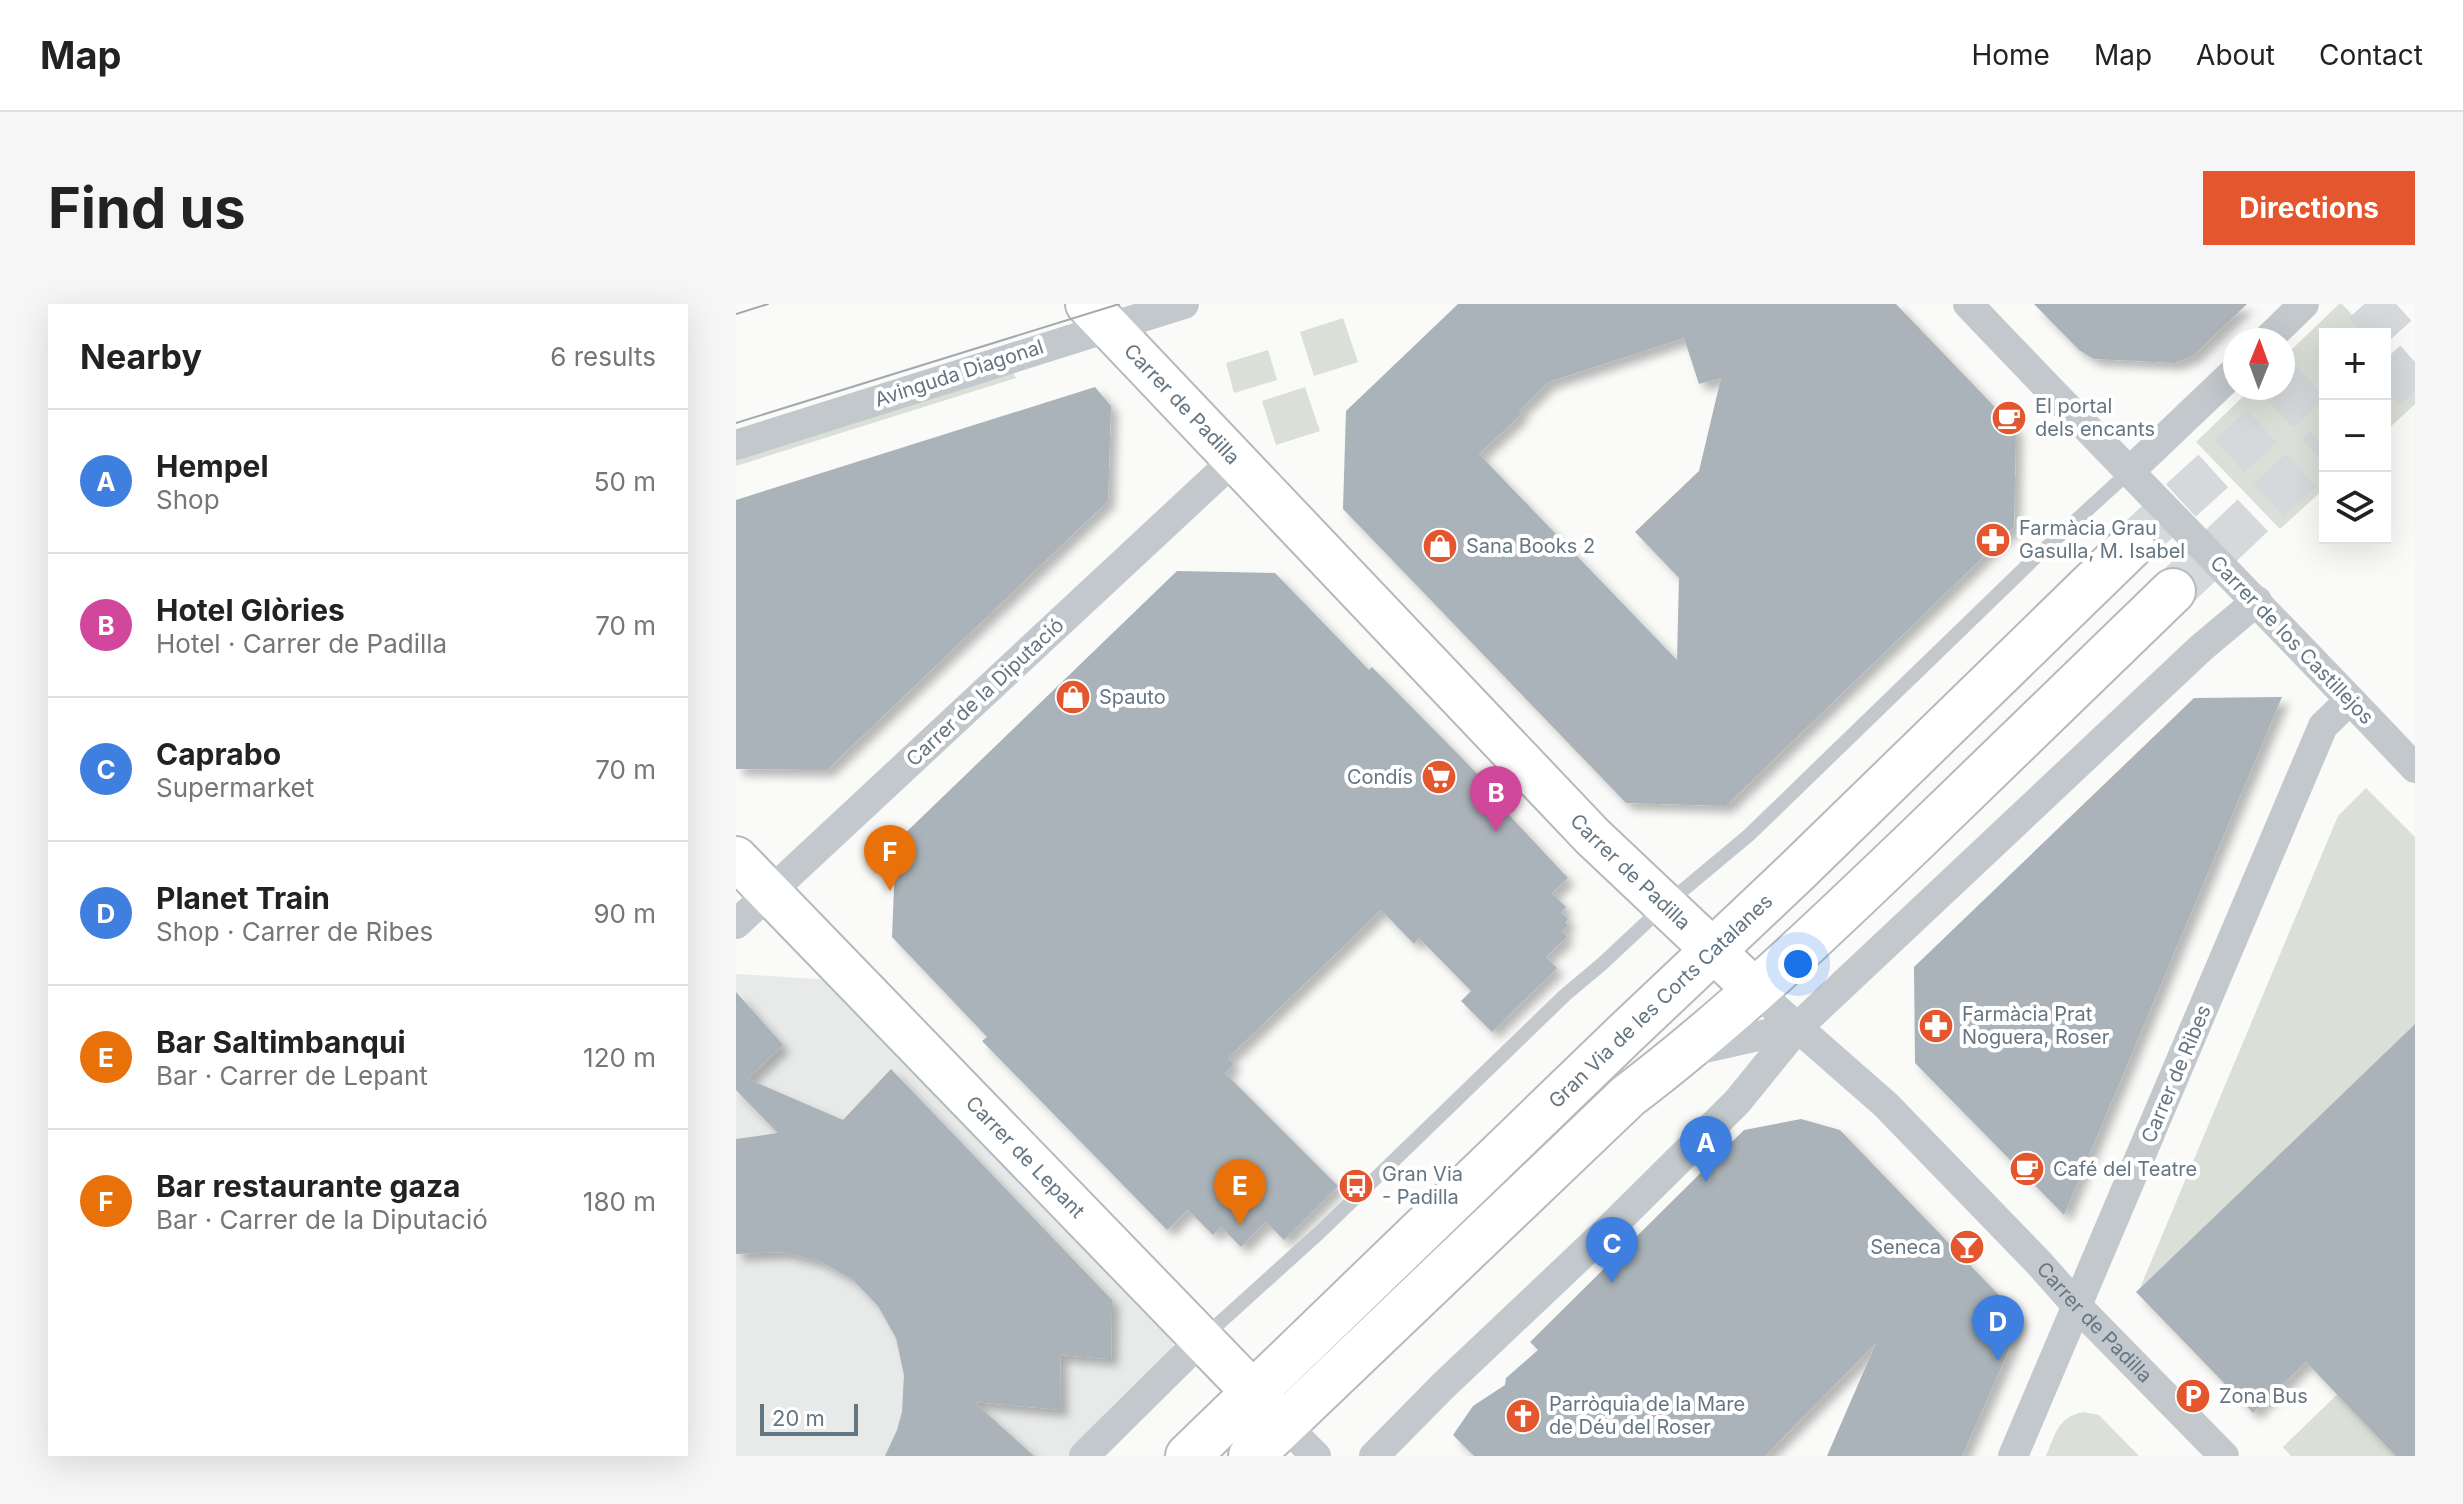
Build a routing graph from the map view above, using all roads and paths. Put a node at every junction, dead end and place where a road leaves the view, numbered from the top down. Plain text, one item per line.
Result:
1 (1184, 304) edge
2 (1968, 304) edge
3 (2304, 304) edge
4 (1097, 315) edge
5 (2279, 328) edge
6 (2223, 382) edge
7 (736, 445) edge
8 (1234, 460) junction
9 (2130, 471) junction
10 (2132, 545) tunnel mouth
11 (2173, 591) tunnel mouth
12 (2257, 601) junction
13 (2350, 700) junction
14 (2415, 768) edge
15 (736, 858) edge
16 (769, 892) junction
17 (1664, 906) junction
18 (736, 924) edge
19 (1714, 950) junction
20 (1756, 991) junction
21 (1798, 1027) junction
22 (1684, 1053) junction
23 (2078, 1307) junction
24 (1202, 1339) junction
25 (1254, 1393) junction
26 (1284, 1424) junction
27 (1084, 1456) edge
28 (1188, 1456) edge
29 (1251, 1456) edge
30 (1316, 1456) edge
31 (1374, 1456) edge
32 (2013, 1456) edge
33 (2224, 1456) edge

1 - 4 street, Avinguda Diagonal
2 - 9 street, Carrer de los Castillejos
3 - 5 street
4 - 7 street, Avinguda Diagonal
4 - 8 main road, Carrer de Padilla
6 - 9 street
8 - 16 street, Carrer de la Diputació
8 - 17 main road, Carrer de Padilla
9 - 12 street, Carrer de los Castillejos
9 - 17 lane
10 - 19 main road, Gran Via de les Corts Catalanes
11 - 20 main road
12 - 13 street, Carrer de los Castillejos
12 - 21 street
13 - 14 street, Carrer de los Castillejos
13 - 23 street, Carrer de Ribes
15 - 16 main road, Carrer de Lepant
16 - 18 street, Carrer de la Diputació
16 - 24 main road, Carrer de Lepant
17 - 19 main road, Carrer de Padilla
17 - 24 lane
19 - 20 main road, Carrer de Padilla
19 - 25 main road, Gran Via de les Corts Catalanes
20 - 21 street, Carrer de Padilla
20 - 22 main road
21 - 22 street
21 - 23 street, Carrer de Padilla
21 - 31 street
22 - 26 main road
23 - 32 street, Carrer de Ribes
23 - 33 street, Carrer de Padilla
24 - 25 main road, Carrer de Lepant
24 - 27 street
25 - 26 main road, Carrer de Lepant
25 - 28 main road, Gran Via de les Corts Catalanes
26 - 29 main road
26 - 30 street, Carrer de Lepant

